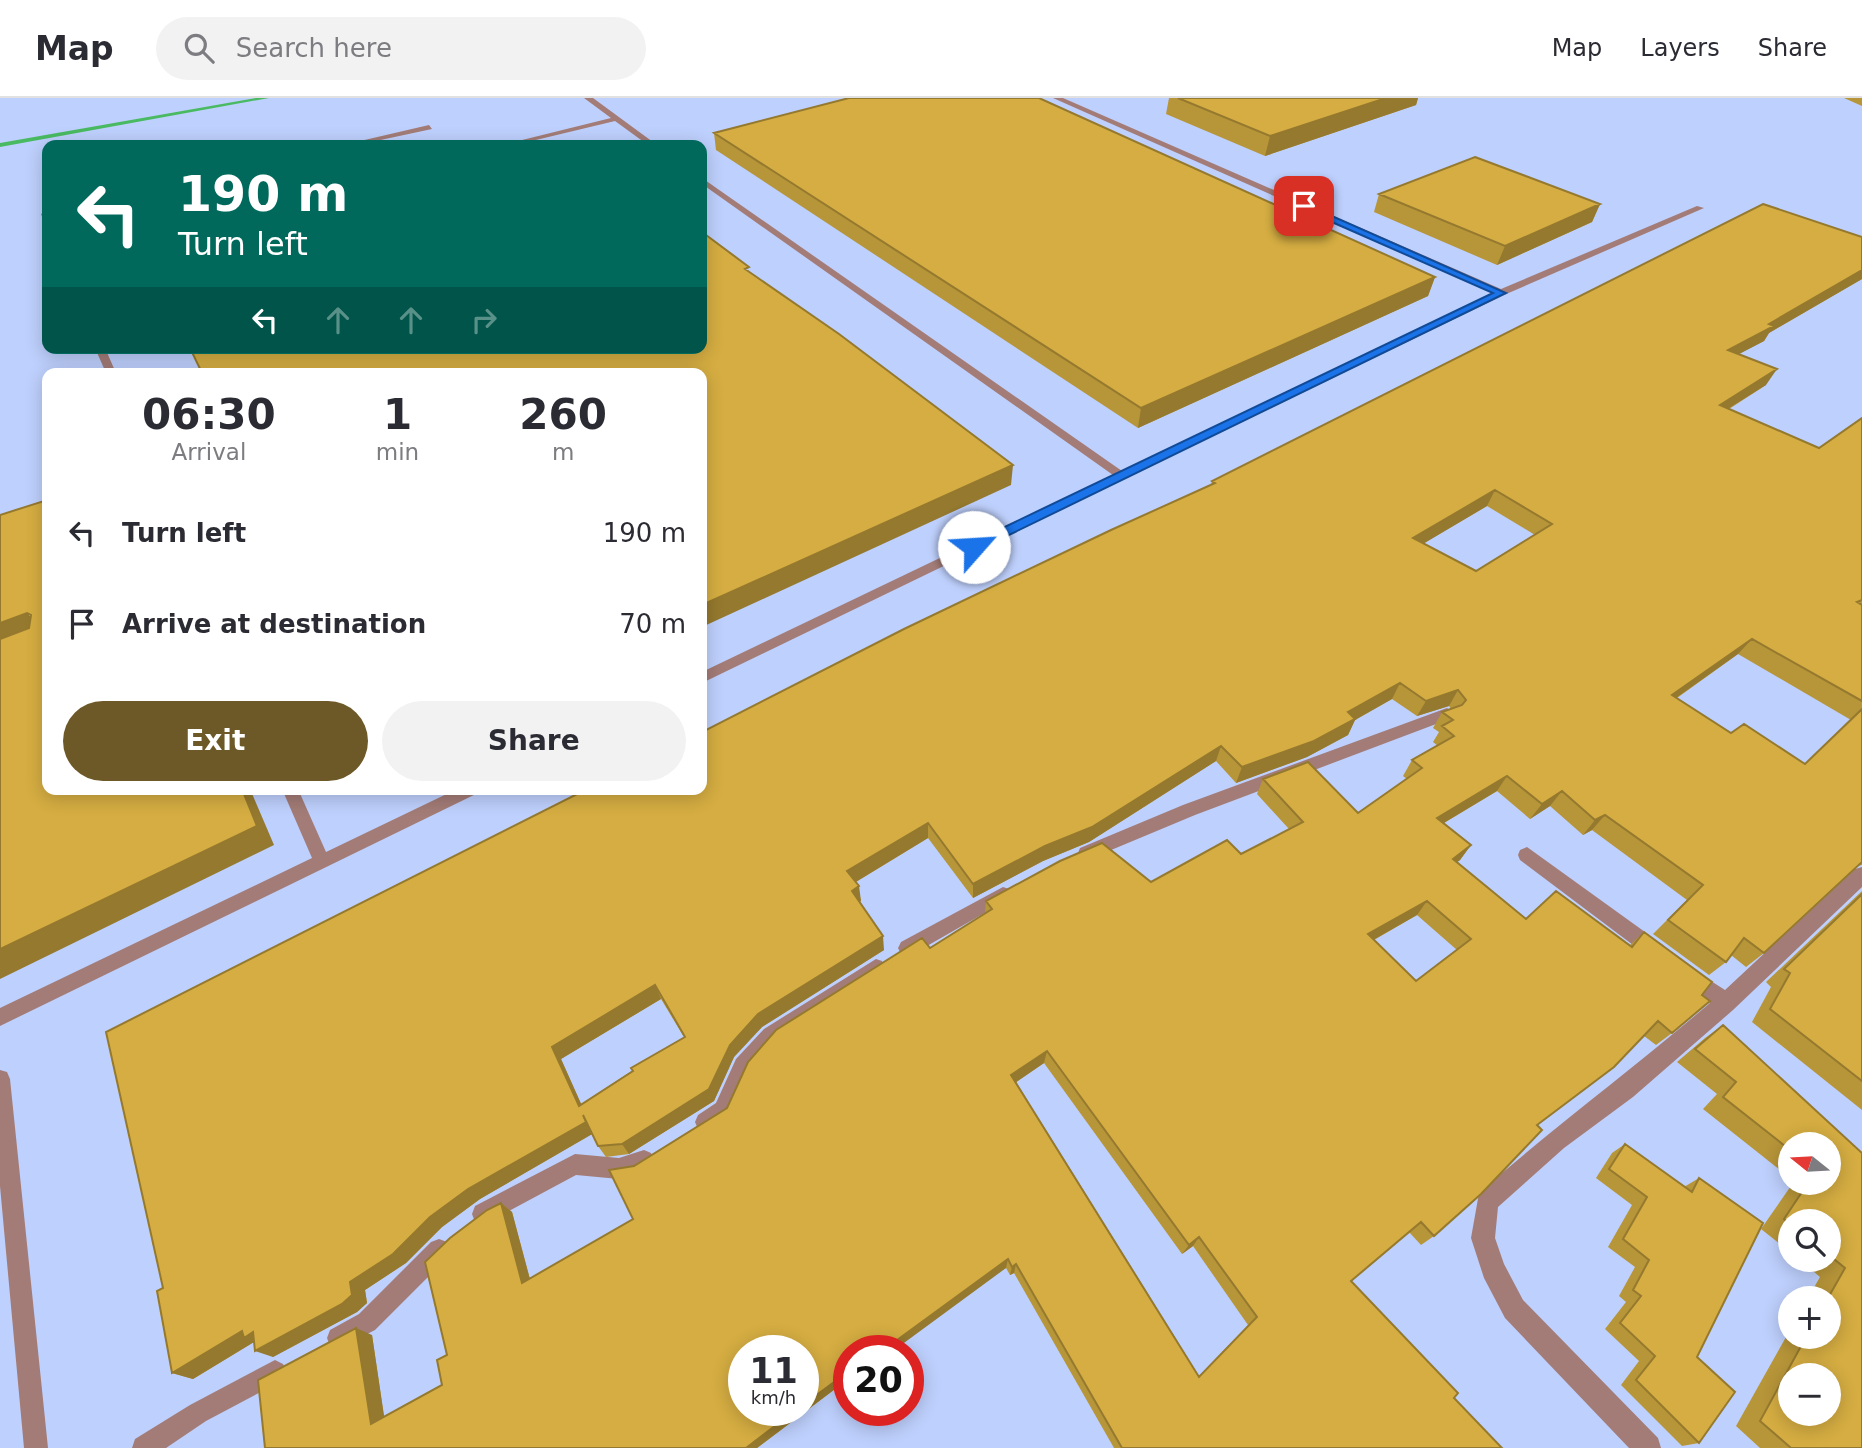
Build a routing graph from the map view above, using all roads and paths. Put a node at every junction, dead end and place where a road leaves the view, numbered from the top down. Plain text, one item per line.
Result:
1 (588, 98) edge
2 (1057, 98) edge
3 (616, 119) junction
4 (429, 127) dead end
5 (370, 140) edge
6 (527, 140) edge
7 (646, 140) edge
8 (707, 184) edge
9 (1700, 208) dead end
10 (1501, 293) junction
11 (1122, 476) junction
12 (707, 676) edge
13 (1447, 714) edge
14 (293, 795) edge
15 (460, 795) edge
16 (1527, 855) dead end
17 (322, 862) junction
18 (1063, 863) edge
19 (1862, 875) edge
20 (1014, 888) edge
21 (1726, 1003) junction
22 (0, 1017) edge
23 (0, 1079) edge
24 (692, 1130) edge
25 (657, 1152) edge
26 (470, 1223) edge
27 (452, 1237) edge
28 (319, 1348) edge
29 (295, 1361) edge
30 (36, 1448) edge
31 (144, 1448) edge
32 (1648, 1448) edge

1 - 3 lane
2 - 10 lane
3 - 6 lane
3 - 7 lane
4 - 5 lane
8 - 11 lane
9 - 10 lane
10 - 11 lane
11 - 12 lane
13 - 18 lane
14 - 17 lane
15 - 17 lane
16 - 21 street
17 - 22 lane
19 - 21 street
20 - 24 lane
21 - 32 street
23 - 30 lane
25 - 26 lane
27 - 28 lane
29 - 31 lane

